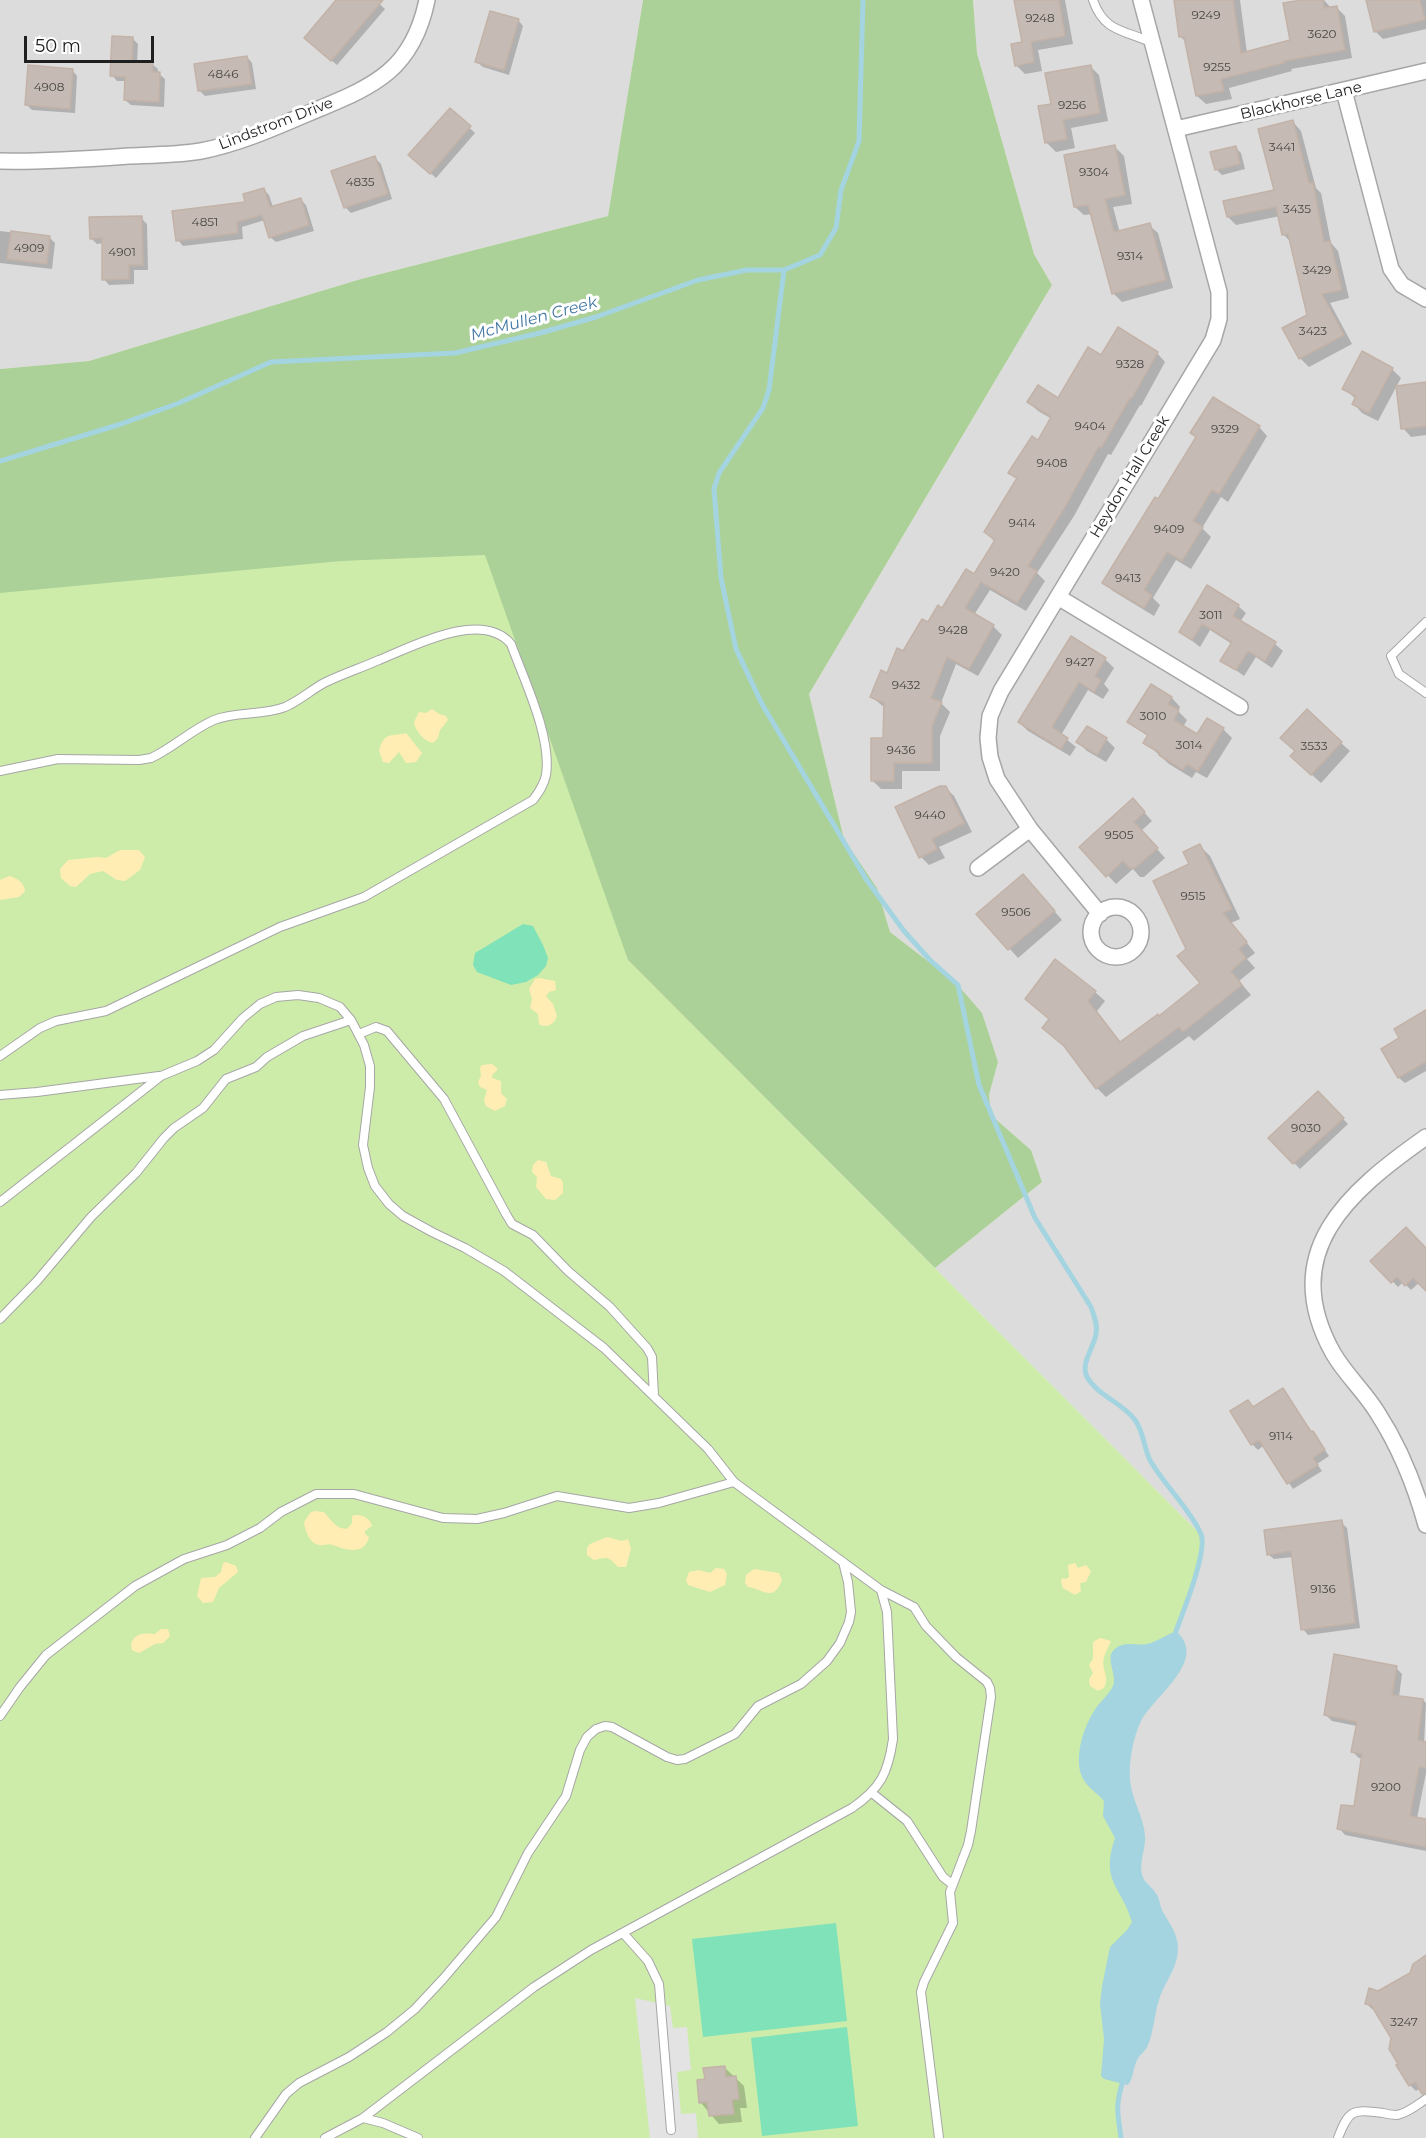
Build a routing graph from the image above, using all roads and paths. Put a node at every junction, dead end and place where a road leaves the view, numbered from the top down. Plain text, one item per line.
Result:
1 (427, 0) edge
2 (1093, 0) edge
3 (1141, 0) edge
4 (1152, 43) junction
5 (1426, 71) edge
6 (1344, 91) junction
7 (1176, 129) junction
8 (0, 161) edge
9 (1426, 299) edge
10 (1058, 597) junction
11 (1426, 622) edge
12 (1426, 693) edge
13 (1240, 707) dead end
14 (0, 771) edge
15 (1030, 828) junction
16 (978, 868) dead end
17 (1100, 914) dead end
18 (351, 1020) junction
19 (359, 1034) junction
20 (0, 1056) edge
21 (161, 1076) junction
22 (0, 1095) edge
23 (1426, 1137) edge
24 (0, 1202) edge
25 (0, 1319) edge
26 (654, 1396) junction
27 (734, 1482) junction
28 (1426, 1525) edge
29 (843, 1562) junction
30 (881, 1590) junction
31 (0, 1716) edge
32 (872, 1793) junction
33 (952, 1884) junction
34 (623, 1933) junction
35 (1426, 2099) edge
36 (363, 2118) junction
37 (671, 2130) dead end
38 (255, 2138) edge
39 (325, 2138) edge
40 (418, 2138) edge
41 (939, 2138) edge
42 (1338, 2138) edge

1 - 8 street, Lindstrom Drive
2 - 4 lane
3 - 4 street, Heydon Hall Creek
4 - 7 street, Heydon Hall Creek
5 - 6 street, Blackhorse Lane
6 - 7 street, Blackhorse Lane
6 - 9 street
7 - 10 street, Heydon Hall Creek
10 - 13 street
10 - 15 street, Heydon Hall Creek
11 - 12 lane
14 - 20 lane
15 - 16 street
15 - 17 street, Heydon Hall Creek
18 - 19 lane
18 - 21 lane
18 - 25 lane
19 - 26 lane
19 - 26 lane
21 - 22 lane
21 - 24 lane
23 - 28 street
26 - 27 lane
27 - 29 lane
27 - 31 lane
29 - 30 lane
29 - 38 lane
30 - 32 lane
30 - 33 lane
32 - 33 lane
32 - 34 lane
33 - 41 lane
34 - 36 lane
34 - 37 lane
35 - 42 lane
36 - 39 lane
36 - 40 lane

